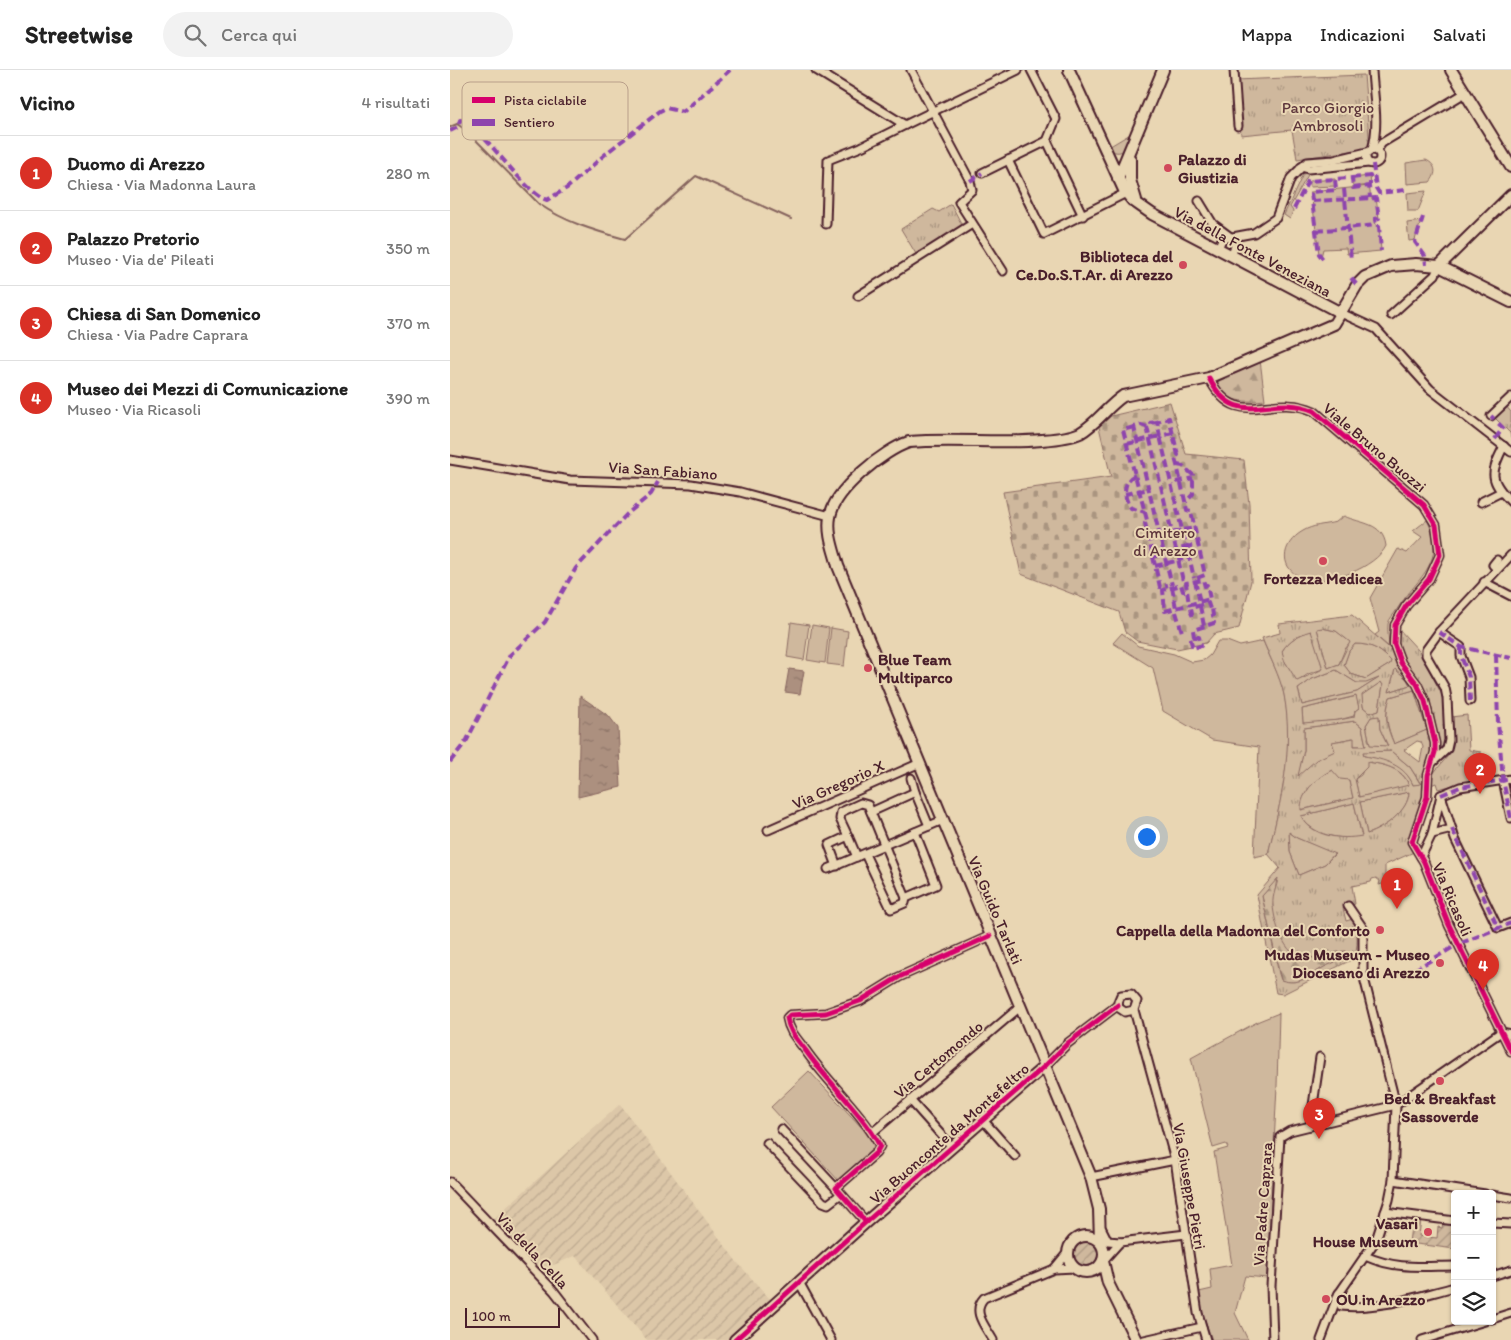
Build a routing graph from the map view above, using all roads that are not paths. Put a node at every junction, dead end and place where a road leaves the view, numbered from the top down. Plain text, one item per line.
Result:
1 (816, 70) edge
2 (911, 70) edge
3 (1018, 70) edge
4 (1031, 70) edge
5 (1069, 70) edge
6 (1163, 70) edge
7 (1234, 70) edge
8 (1372, 70) edge
9 (1451, 70) edge
10 (1465, 93) junction
11 (932, 112) junction
12 (905, 125) junction
13 (1238, 126) dead end
14 (1047, 141) junction
15 (1132, 148) junction
16 (1105, 151) junction
17 (1372, 151) junction
18 (1008, 160) junction
19 (1369, 163) junction
20 (1300, 167) junction
21 (1511, 167) edge
22 (982, 173) dead end
23 (1118, 178) junction
24 (1126, 193) junction
25 (1511, 195) edge
26 (1199, 201) dead end
27 (1139, 206) junction
28 (1083, 216) junction
29 (826, 224) dead end
30 (972, 224) junction
31 (1232, 238) junction
32 (1218, 249) junction
33 (1231, 256) junction
34 (1439, 266) junction
35 (1003, 271) dead end
36 (858, 296) dead end
37 (1511, 302) edge
38 (1341, 313) junction
39 (1391, 315) dead end
40 (1209, 378) junction
41 (1511, 397) edge
42 (1491, 416) dead end
43 (1507, 445) edge
44 (1511, 452) edge
45 (450, 460) edge
46 (1501, 492) junction
47 (1480, 502) dead end
48 (1511, 502) edge
49 (830, 516) junction
50 (1511, 555) edge
51 (1497, 560) dead end
52 (1497, 569) junction
53 (1484, 582) junction
54 (1511, 596) edge
55 (858, 614) junction
56 (1439, 632) junction
57 (875, 669) junction
58 (1470, 701) dead end
59 (897, 707) junction
60 (908, 735) junction
61 (920, 762) junction
62 (1432, 763) junction
63 (911, 778) dead end
64 (1511, 779) edge
65 (1503, 780) junction
66 (915, 792) junction
67 (1441, 795) junction
68 (871, 812) junction
69 (1511, 816) edge
70 (943, 820) junction
71 (930, 826) junction
72 (1452, 829) junction
73 (768, 830) dead end
74 (916, 832) junction
75 (1432, 834) junction
76 (848, 836) junction
77 (885, 845) junction
78 (865, 854) junction
79 (857, 857) junction
80 (1421, 857) junction
81 (837, 866) junction
82 (828, 869) dead end
83 (906, 898) junction
84 (1348, 906) dead end
85 (1511, 923) edge
86 (990, 936) junction
87 (1118, 1005) junction
88 (1020, 1007) junction
89 (1134, 1010) junction
90 (1501, 1032) junction
91 (1511, 1034) edge
92 (1511, 1051) edge
93 (1320, 1056) dead end
94 (1045, 1066) junction
95 (911, 1101) junction
96 (1396, 1105) junction
97 (983, 1120) junction
98 (1310, 1126) junction
99 (781, 1129) dead end
100 (872, 1132) junction
101 (767, 1143) dead end
102 (952, 1147) junction
103 (1015, 1156) dead end
104 (1174, 1160) junction
105 (1091, 1177) junction
106 (1393, 1180) junction
107 (450, 1182) edge
108 (1459, 1190) edge
109 (839, 1191) junction
110 (1496, 1196) edge
111 (1511, 1198) edge
112 (1385, 1212) junction
113 (1451, 1220) edge
114 (1100, 1221) junction
115 (866, 1222) junction
116 (1496, 1223) edge
117 (1511, 1224) edge
118 (1186, 1234) junction
119 (1087, 1235) junction
120 (1104, 1241) junction
121 (1120, 1242) junction
122 (1068, 1252) junction
123 (1365, 1256) junction
124 (1103, 1261) junction
125 (1451, 1266) edge
126 (1075, 1268) junction
127 (1054, 1269) junction
128 (1511, 1270) edge
129 (1496, 1271) edge
130 (1090, 1272) junction
131 (1502, 1272) junction
132 (1496, 1274) edge
133 (799, 1282) junction
134 (1108, 1283) junction
135 (1451, 1288) edge
136 (1339, 1293) junction
137 (1511, 1313) edge
138 (1496, 1318) edge
139 (1471, 1325) edge
140 (1202, 1327) junction
141 (592, 1340) edge
142 (736, 1340) edge
143 (831, 1340) edge
144 (993, 1340) edge
145 (1136, 1340) edge
146 (1144, 1340) edge
147 (1206, 1340) edge
148 (1273, 1340) edge
149 (1321, 1340) edge
150 (1422, 1340) edge

1 - 12 street
2 - 11 street
3 - 11 street
4 - 14 street
5 - 16 main road, Via della Fonte Veneziana
6 - 15 main road
7 - 13 street
8 - 17 street
9 - 10 main road
10 - 17 street
10 - 21 main road
11 - 12 street
11 - 30 street
12 - 29 street
14 - 18 street
14 - 28 street
15 - 16 main road
15 - 23 main road
15 - 27 main road
16 - 23 main road, Via della Fonte Veneziana
17 - 19 street
17 - 19 street
17 - 20 street
18 - 22 street
18 - 28 street
19 - 20 street
20 - 31 street
23 - 24 main road, Via della Fonte Veneziana
24 - 27 main road, Via della Fonte Veneziana
24 - 28 street
25 - 34 main road
26 - 31 street
27 - 32 main road, Via della Fonte Veneziana
30 - 35 street
30 - 36 street
31 - 32 street
31 - 33 street
32 - 33 main road, Via della Fonte Veneziana
33 - 38 main road, Via della Fonte Veneziana
34 - 37 main road
34 - 38 main road
34 - 39 street
38 - 40 main road
38 - 43 street
40 - 49 main road
40 - 62 street, Viale Bruno Buozzi
41 - 42 street
43 - 44 street
43 - 46 street
45 - 49 street, Via San Fabiano
46 - 47 street
46 - 48 street
49 - 55 main road
50 - 52 street
51 - 52 street
52 - 53 street
53 - 54 street
53 - 56 street
55 - 57 main road
55 - 59 main road, Via Guido Tarlati
56 - 58 street
56 - 62 street
57 - 59 main road
57 - 60 main road
59 - 60 main road, Via Guido Tarlati
60 - 61 main road, Via Guido Tarlati
61 - 70 main road, Via Guido Tarlati
61 - 73 street, Via Gregorio X
62 - 80 street, Viale Bruno Buozzi
63 - 66 street
64 - 65 street
65 - 67 street
65 - 69 street
66 - 68 street
66 - 71 street
67 - 72 street
67 - 75 street
68 - 76 street
68 - 77 street
70 - 71 street
70 - 86 main road, Via Guido Tarlati
71 - 74 street
72 - 75 street
72 - 85 street
74 - 77 street
74 - 83 street
75 - 80 street
76 - 79 street
76 - 81 street
77 - 78 street
77 - 83 street
78 - 79 street
78 - 83 street
79 - 81 street
80 - 90 street, Via Ricasoli
81 - 82 street
84 - 96 street
86 - 88 main road, Via Guido Tarlati
86 - 100 street
87 - 89 street
87 - 89 street, Via Giuseppe Pietri
87 - 94 street
88 - 94 main road, Via Guido Tarlati
88 - 95 street, Via Certomondo
89 - 104 street, Via Giuseppe Pietri
90 - 91 street
90 - 92 street, Via Ricasoli
90 - 96 street
93 - 98 street
94 - 97 main road, Via Buonconte da Montefeltro
94 - 105 main road, Via Guido Tarlati
95 - 100 street, Via Certomondo
95 - 102 street, Via Buonconte da Montefeltro
96 - 98 street, Via Padre Caprara
96 - 106 street
97 - 102 main road, Via Buonconte da Montefeltro
97 - 103 street
98 - 148 street, Via Padre Caprara
99 - 109 street
100 - 109 street
101 - 109 street
102 - 115 main road, Via Buonconte da Montefeltro
104 - 105 street
104 - 118 street, Via Giuseppe Pietri
105 - 114 main road, Via Guido Tarlati
106 - 108 street
106 - 112 street
107 - 141 street, Via della Cella
109 - 115 street
110 - 111 street
112 - 113 street
112 - 123 street
114 - 119 main road
114 - 120 main road, Via Guido Tarlati
115 - 133 main road, Via Buonconte da Montefeltro
116 - 117 street
118 - 121 street
118 - 140 street, Via Giuseppe Pietri
119 - 120 main road
119 - 122 main road
120 - 121 street
120 - 124 main road
121 - 124 street
122 - 126 main road
122 - 127 street
123 - 125 street
123 - 136 street
124 - 130 main road
124 - 134 main road
126 - 127 street
126 - 130 main road
127 - 144 street
128 - 131 street
129 - 131 street
130 - 134 main road
131 - 132 street
133 - 142 main road, Via Buonconte da Montefeltro
133 - 143 street
134 - 145 main road
135 - 136 street
136 - 149 street
137 - 138 street
139 - 150 street
140 - 146 street
140 - 147 street, Via Giuseppe Pietri

